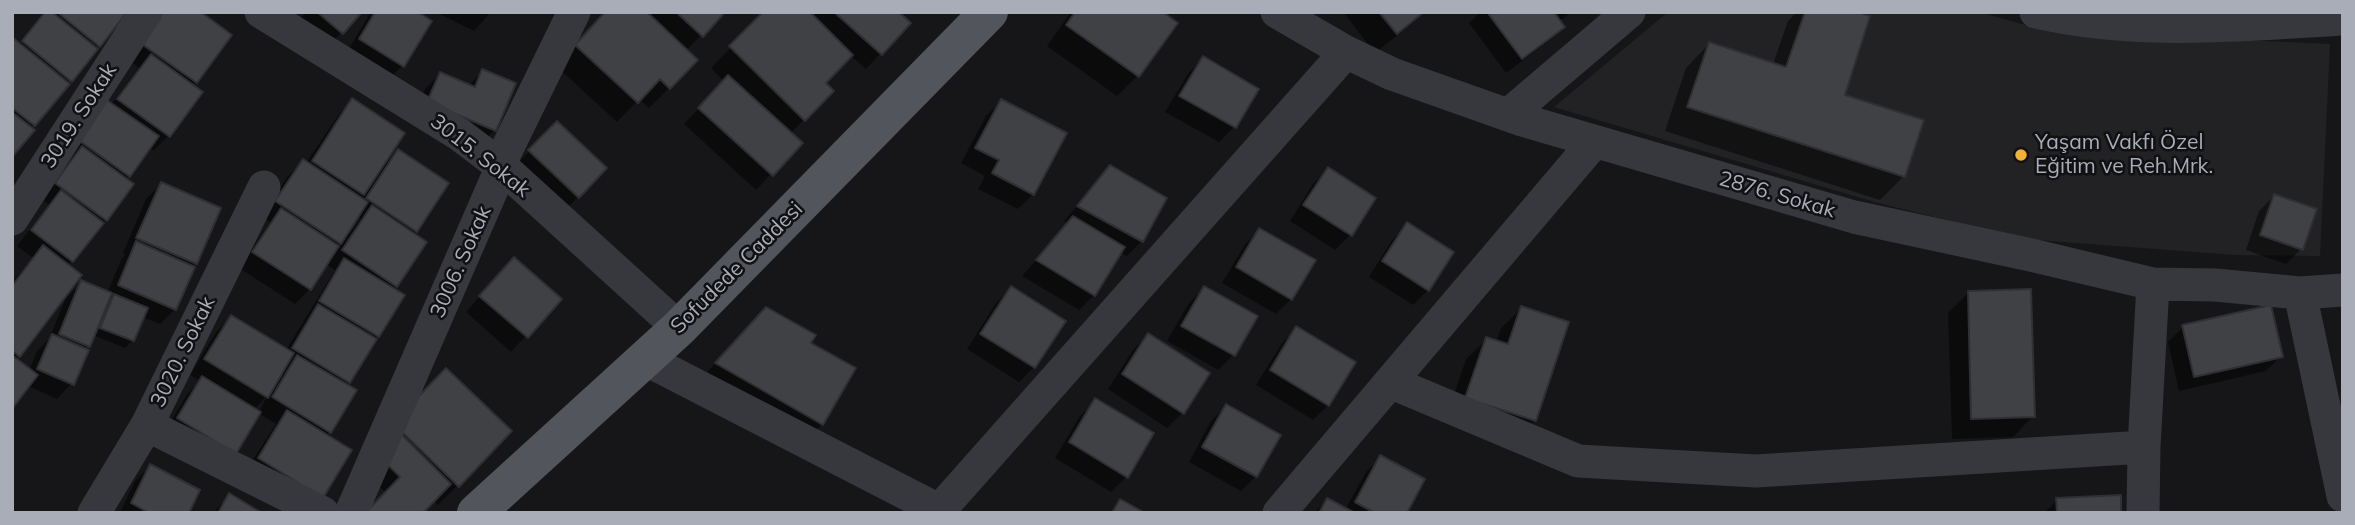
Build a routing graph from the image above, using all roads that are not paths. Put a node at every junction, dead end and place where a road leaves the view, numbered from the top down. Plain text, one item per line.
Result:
1 (146, 12) edge
2 (261, 12) edge
3 (574, 12) edge
4 (989, 12) edge
5 (1629, 12) edge
6 (2036, 12) edge
7 (1295, 17) edge
8 (2343, 19) edge
9 (1346, 52) junction
10 (1508, 115) junction
11 (1594, 142) junction
12 (501, 166) junction
13 (264, 187) dead end
14 (12, 219) edge
15 (2153, 284) junction
16 (2343, 290) edge
17 (2300, 293) junction
18 (679, 328) junction
19 (645, 359) junction
20 (1390, 382) junction
21 (148, 425) junction
22 (2144, 447) junction
23 (2343, 496) edge
24 (940, 512) edge
25 (94, 513) edge
26 (323, 513) edge
27 (351, 513) edge
28 (476, 513) edge
29 (1279, 513) edge
30 (2143, 513) edge

1 - 14 street, 3019. Sokak
2 - 12 street, 3015. Sokak
3 - 12 street, 3006. Sokak
4 - 18 main road, Sofudede Caddesi
5 - 10 street
6 - 8 street
7 - 9 street, 2876. Sokak
9 - 10 street, 2876. Sokak
9 - 24 street
10 - 11 street, 2876. Sokak
11 - 15 street, 2876. Sokak
11 - 20 street
12 - 18 street, 3015. Sokak
12 - 27 street, 3006. Sokak
13 - 21 street, 3020. Sokak
15 - 17 street, 2876. Sokak
15 - 22 street
16 - 17 street, 2876. Sokak
17 - 23 street
18 - 19 main road, Sofudede Caddesi
19 - 24 street
19 - 28 main road, Sofudede Caddesi
20 - 22 street
20 - 29 street
21 - 25 street, 3020. Sokak
21 - 26 street
22 - 30 street

